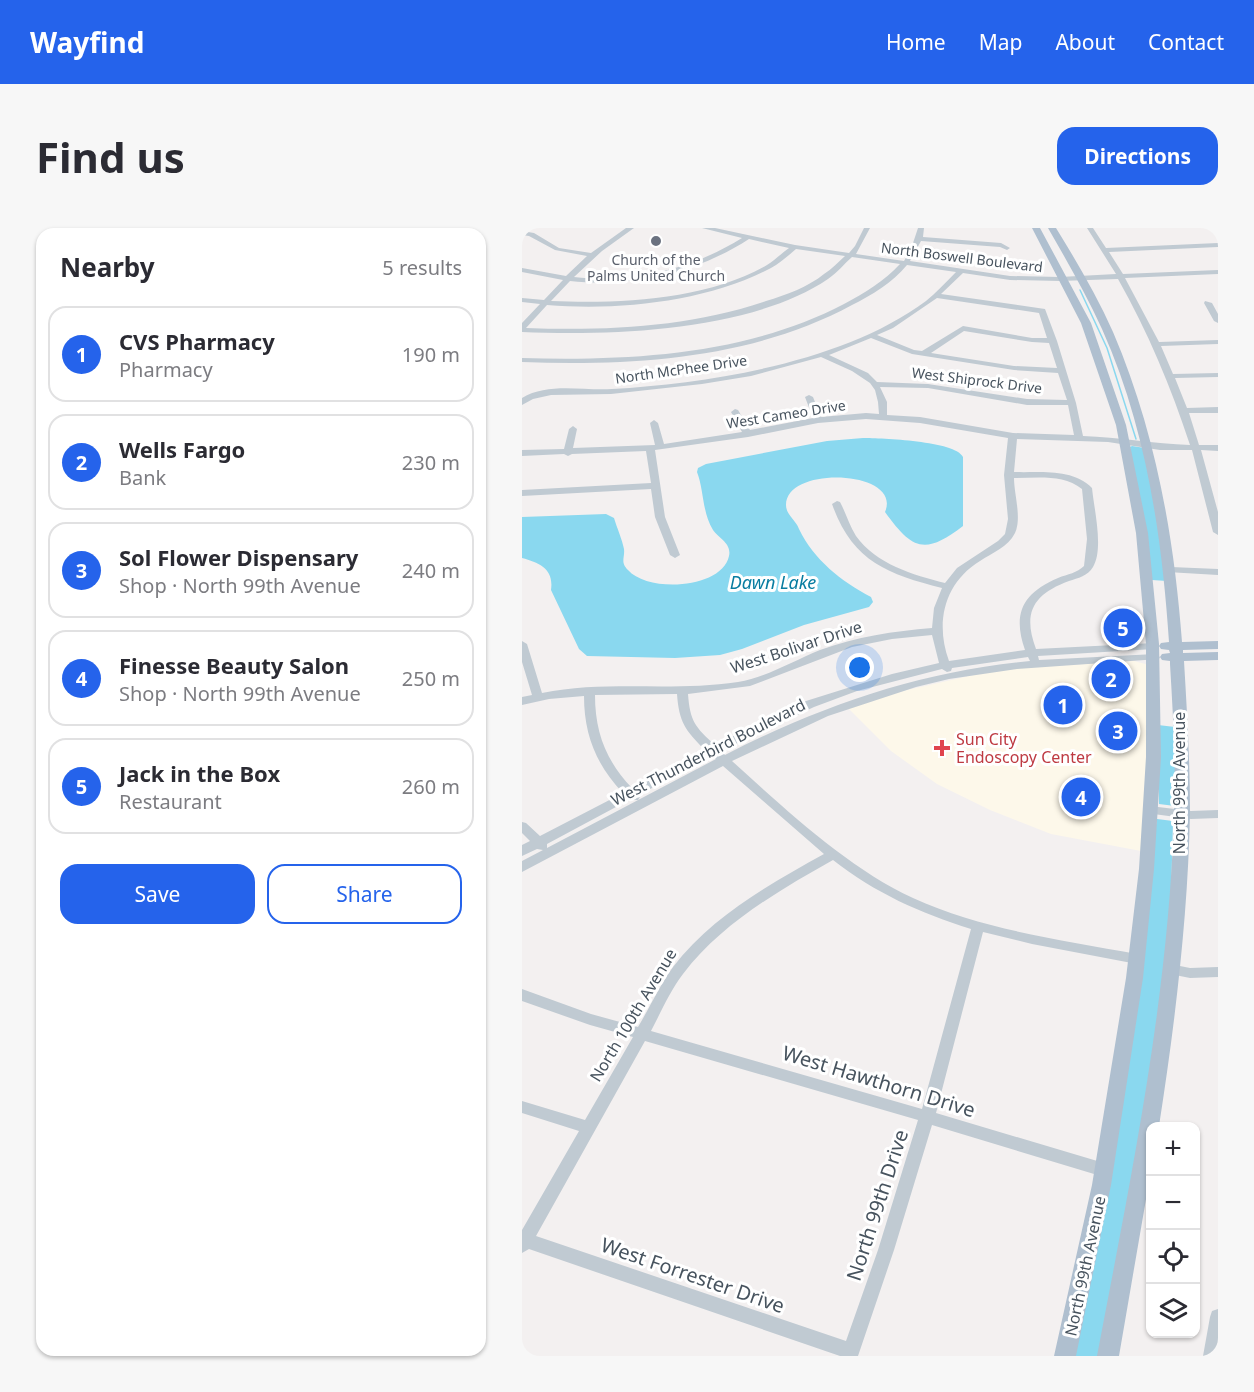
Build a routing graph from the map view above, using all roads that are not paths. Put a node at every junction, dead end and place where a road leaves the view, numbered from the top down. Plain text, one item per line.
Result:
1 (631, 228) edge
2 (705, 228) edge
3 (867, 228) edge
4 (921, 228) edge
5 (1036, 228) edge
6 (1052, 228) edge
7 (1090, 228) edge
8 (522, 233) edge
9 (747, 238) junction
10 (918, 239) junction
11 (1218, 245) edge
12 (795, 247) junction
13 (1007, 248) dead end
14 (1106, 250) junction
15 (591, 255) junction
16 (852, 255) junction
17 (905, 263) junction
18 (522, 270) edge
19 (961, 271) junction
20 (1218, 272) edge
21 (1123, 277) junction
22 (567, 278) junction
23 (1065, 279) junction
24 (1083, 279) junction
25 (938, 296) junction
26 (522, 300) edge
27 (545, 303) junction
28 (1208, 303) dead end
29 (1218, 321) edge
30 (522, 329) edge
31 (872, 336) junction
32 (1053, 341) junction
33 (1218, 342) edge
34 (1158, 345) junction
35 (821, 354) junction
36 (923, 354) junction
37 (522, 360) edge
38 (1061, 371) junction
39 (1218, 375) edge
40 (1172, 376) junction
41 (878, 384) junction
42 (809, 397) dead end
43 (522, 402) edge
44 (1072, 403) junction
45 (1218, 410) edge
46 (1185, 411) junction
47 (735, 412) dead end
48 (883, 417) junction
49 (818, 420) junction
50 (654, 423) dead end
51 (573, 429) dead end
52 (748, 434) junction
53 (1012, 436) junction
54 (1079, 438) junction
55 (1124, 441) junction
56 (1148, 445) junction
57 (655, 447) junction
58 (1197, 448) junction
59 (1218, 448) edge
60 (522, 453) edge
61 (568, 453) junction
62 (1009, 475) junction
63 (654, 486) junction
64 (522, 493) edge
65 (837, 504) dead end
66 (1218, 532) edge
67 (675, 555) dead end
68 (1171, 570) junction
69 (1218, 572) edge
70 (948, 587) junction
71 (936, 631) junction
72 (522, 644) edge
73 (1218, 645) edge
74 (1166, 651) junction
75 (1218, 656) edge
76 (1033, 657) junction
77 (945, 664) junction
78 (950, 675) junction
79 (589, 690) junction
80 (682, 691) junction
81 (538, 697) junction
82 (522, 701) edge
83 (713, 751) junction
84 (724, 760) junction
85 (630, 794) junction
86 (641, 805) junction
87 (1150, 810) junction
88 (1182, 814) junction
89 (1218, 814) edge
90 (522, 826) edge
91 (538, 842) junction
92 (522, 851) edge
93 (549, 853) junction
94 (832, 855) junction
95 (522, 867) edge
96 (978, 926) junction
97 (1137, 959) junction
98 (1170, 969) junction
99 (1218, 972) edge
100 (522, 995) edge
101 (642, 1034) junction
102 (522, 1107) edge
103 (927, 1118) junction
104 (587, 1127) junction
105 (1104, 1170) junction
106 (523, 1242) edge
107 (1217, 1326) edge
108 (850, 1354) edge
109 (1065, 1356) edge
110 (1108, 1356) edge
111 (1212, 1356) edge

1 - 15 street
2 - 9 street, North Boswell Boulevard
3 - 16 street
4 - 10 street
5 - 23 main road, North 99th Avenue
6 - 24 main road, North 99th Avenue
7 - 14 street
8 - 15 street
9 - 12 street, North Boswell Boulevard
9 - 22 street
10 - 13 street
10 - 17 street
11 - 14 street
12 - 16 street, North Boswell Boulevard
12 - 27 street
14 - 21 street
15 - 22 street
16 - 17 street, North Boswell Boulevard
16 - 30 street
17 - 19 street, North Boswell Boulevard
17 - 37 street
18 - 22 street
19 - 23 street, North Boswell Boulevard
19 - 25 street, North McPhee Drive
20 - 21 street, North Boswell Boulevard
21 - 24 street, North Boswell Boulevard
21 - 34 street
22 - 27 street
23 - 24 street, North Boswell Boulevard
23 - 55 main road, North 99th Avenue
24 - 56 main road, North 99th Avenue
25 - 31 street, North McPhee Drive
25 - 32 street
26 - 27 street
27 - 30 street
28 - 29 street
31 - 35 street, North McPhee Drive
31 - 36 street
32 - 36 street
32 - 38 street
33 - 34 street
34 - 40 street
35 - 41 street
35 - 43 street, North McPhee Drive
36 - 38 street
38 - 44 street
39 - 40 street
40 - 46 street
41 - 44 street, West Shiprock Drive
41 - 48 street
42 - 49 street
44 - 54 street
45 - 46 street
46 - 58 street
47 - 52 street
48 - 49 street, West Cameo Drive
48 - 53 street, West Cameo Drive
49 - 52 street, West Cameo Drive
50 - 57 street
51 - 61 street
52 - 57 street, West Cameo Drive
53 - 54 street, West Cameo Drive
53 - 62 street
54 - 55 street, West Cameo Drive
55 - 56 street, West Cameo Drive
55 - 74 main road, North 99th Avenue
56 - 58 street, West Cameo Drive
56 - 68 main road, North 99th Avenue
57 - 61 street, West Cameo Drive
57 - 63 street
58 - 59 street, West Cameo Drive
58 - 66 street
60 - 61 street, West Cameo Drive
62 - 70 street
62 - 76 street
63 - 64 street
63 - 67 street
65 - 70 street
68 - 69 street
68 - 74 main road, North 99th Avenue
70 - 71 street
71 - 77 street
71 - 80 street, West Bolivar Drive
72 - 81 street
73 - 74 main road
74 - 75 main road
74 - 76 street, West Thunderbird Boulevard
74 - 87 main road, North 99th Avenue
74 - 88 main road, North 99th Avenue
76 - 77 street, West Thunderbird Boulevard
76 - 78 street, West Thunderbird Boulevard
77 - 78 street
77 - 83 street, West Thunderbird Boulevard
78 - 84 street, West Thunderbird Boulevard
79 - 80 street, West Bolivar Drive
79 - 81 street, West Bolivar Drive
79 - 85 street
80 - 83 street
81 - 82 street, West Bolivar Drive
83 - 84 street
83 - 85 street, West Thunderbird Boulevard
84 - 86 street, West Thunderbird Boulevard
84 - 94 street
85 - 86 street
85 - 91 street, West Thunderbird Boulevard
86 - 93 street, West Thunderbird Boulevard
87 - 88 street
87 - 97 main road, North 99th Avenue
88 - 89 street
88 - 98 main road, North 99th Avenue
90 - 91 street
91 - 92 street, West Thunderbird Boulevard
91 - 93 street
93 - 95 street, West Thunderbird Boulevard
94 - 96 street
94 - 101 street, North 100th Avenue
96 - 97 street
96 - 103 street, North 99th Drive
97 - 105 main road, North 99th Avenue
98 - 99 street
98 - 110 main road, North 99th Avenue
100 - 101 street, West Hawthorn Drive
101 - 103 street, West Hawthorn Drive
101 - 104 street, North 100th Avenue
102 - 104 street
103 - 105 street, West Hawthorn Drive
103 - 108 street, North 99th Drive
104 - 106 street, North 100th Avenue
105 - 109 main road, North 99th Avenue
106 - 108 street, West Forrester Drive
107 - 111 street

